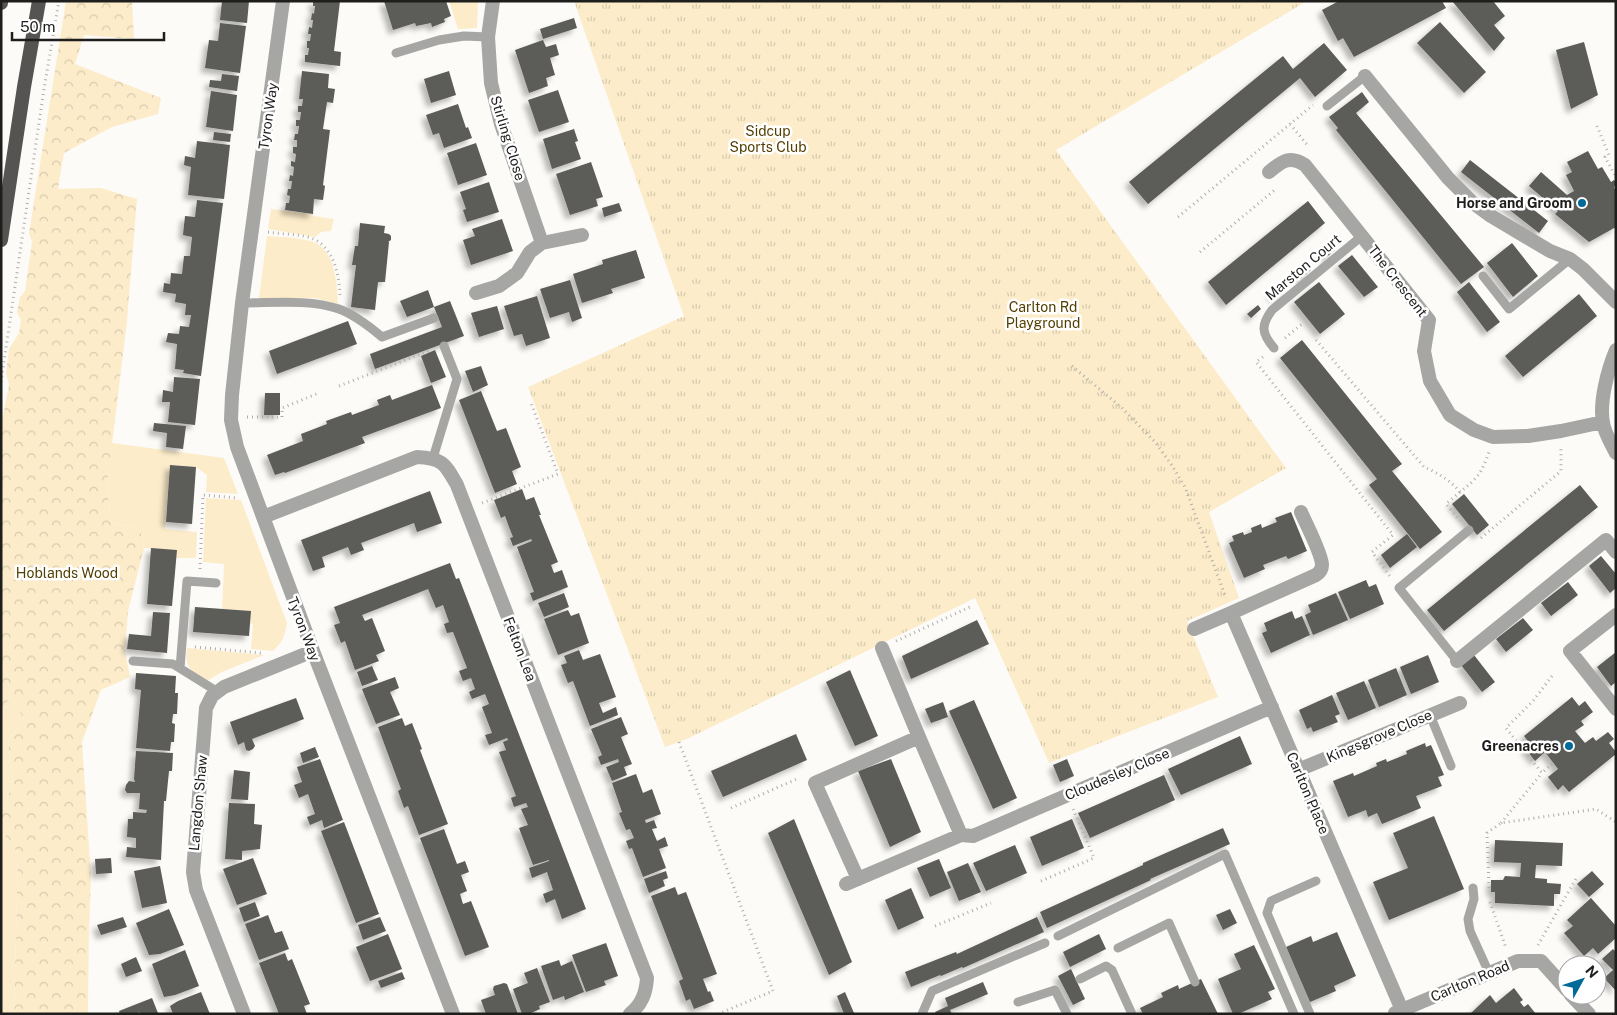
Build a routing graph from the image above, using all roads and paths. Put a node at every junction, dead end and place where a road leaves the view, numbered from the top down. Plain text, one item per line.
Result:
1 (39, 1) edge
2 (59, 1) edge
3 (283, 1) edge
4 (493, 1) edge
5 (488, 37) junction
6 (396, 53) dead end
7 (1365, 76) joint
8 (1316, 103) dead end
9 (1327, 106) dead end
10 (1597, 126) dead end
11 (1269, 172) dead end
12 (1616, 177) edge
13 (1178, 217) dead end
14 (253, 230) junction
15 (582, 235) dead end
16 (1362, 236) junction
17 (1, 240) edge
18 (542, 242) junction
19 (1570, 259) junction
20 (1483, 276) dead end
21 (476, 293) dead end
22 (1616, 302) edge
23 (242, 303) junction
24 (341, 310) junction
25 (434, 318) dead end
26 (1302, 324) dead end
27 (1316, 340) dead end
28 (444, 346) joint
29 (1274, 348) junction
30 (1616, 350) edge
31 (1072, 366) dead end
32 (1, 382) edge
33 (339, 386) dead end
34 (319, 393) dead end
35 (531, 403) dead end
36 (231, 417) junction
37 (1603, 422) junction
38 (1561, 431) junction
39 (1493, 437) junction
40 (1616, 452) edge
41 (433, 458) junction
42 (1460, 492) junction
43 (256, 499) junction
44 (466, 509) junction
45 (1301, 512) dead end
46 (263, 517) junction
47 (1469, 530) joint
48 (1477, 541) dead end
49 (1616, 552) edge
50 (199, 582) junction
51 (216, 583) dead end
52 (1399, 588) junction
53 (970, 607) dead end
54 (1231, 613) junction
55 (1616, 615) edge
56 (1194, 629) dead end
57 (182, 645) junction
58 (882, 648) joint
59 (313, 651) junction
60 (1458, 660) joint
61 (132, 661) dead end
62 (279, 665) junction
63 (180, 668) junction
64 (1552, 676) dead end
65 (218, 692) junction
66 (1460, 703) dead end
67 (1272, 707) junction
68 (1616, 709) edge
69 (1430, 715) junction
70 (919, 737) junction
71 (679, 742) dead end
72 (1554, 763) dead end
73 (1451, 766) dead end
74 (1298, 770) junction
75 (1542, 773) junction
76 (816, 782) junction
77 (1067, 796) junction
78 (731, 808) dead end
79 (1616, 822) edge
80 (1501, 823) junction
81 (961, 835) junction
82 (1578, 877) dead end
83 (1316, 881) dead end
84 (1040, 882) dead end
85 (1473, 888) dead end
86 (991, 903) dead end
87 (935, 926) dead end
88 (1058, 936) dead end
89 (1045, 942) dead end
90 (1118, 948) dead end
91 (1529, 961) junction
92 (1512, 964) junction
93 (1489, 973) junction
94 (1080, 979) dead end
95 (1557, 979) edge
96 (1195, 982) dead end
97 (1018, 1002) dead end
98 (1398, 1012) edge
99 (244, 1014) edge
100 (453, 1014) edge
101 (630, 1014) edge
102 (718, 1014) edge
103 (922, 1014) edge
104 (1067, 1014) edge
105 (1132, 1014) edge
106 (1294, 1014) edge
107 (1310, 1014) edge

1 - 17 highway
2 - 32 path
3 - 14 street, Tyron Way
4 - 5 street, Stirling Close
5 - 6 lane
5 - 18 street, Stirling Close
7 - 9 lane
7 - 19 street
8 - 13 path
10 - 12 path
11 - 16 street, The Crescent
14 - 23 street, Tyron Way
14 - 24 path
15 - 18 street
16 - 29 lane, Marston Court
16 - 39 street, The Crescent
18 - 21 street
19 - 20 lane
19 - 22 street
23 - 24 lane
23 - 36 street, Tyron Way
24 - 25 lane
26 - 29 path
27 - 42 path
28 - 33 path
28 - 41 lane
29 - 52 path
30 - 37 street
31 - 54 path
34 - 36 path
35 - 44 path
36 - 43 street, Tyron Way
37 - 38 street, The Crescent
37 - 40 street
38 - 39 street, The Crescent
38 - 48 path
39 - 42 path
41 - 44 street, Felton Lea
41 - 46 street
42 - 47 path
43 - 46 street, Tyron Way
43 - 50 path
44 - 101 street, Felton Lea
45 - 54 street
46 - 59 street, Tyron Way
47 - 52 lane
49 - 60 street
50 - 51 lane
50 - 57 lane
52 - 60 lane
53 - 58 path
54 - 56 street
54 - 67 street, Carlton Place
55 - 68 street
57 - 62 path
57 - 63 lane
58 - 70 street
59 - 62 street
59 - 100 street, Tyron Way
61 - 63 lane
62 - 65 street
63 - 65 lane
64 - 75 path
65 - 99 street, Langdon Shaw
66 - 69 street, Kingsgrove Close
67 - 74 street, Carlton Place
67 - 77 street, Cloudesley Close
69 - 73 lane
69 - 74 street, Kingsgrove Close
70 - 76 street
70 - 81 street
71 - 102 path
72 - 75 path
74 - 98 street, Carlton Place
75 - 80 path
76 - 78 path
76 - 81 street, Cloudesley Close
77 - 81 street, Cloudesley Close
77 - 84 path
79 - 80 path
80 - 92 path
82 - 91 path
83 - 107 lane
85 - 93 lane
86 - 87 path
88 - 106 lane
89 - 103 lane
90 - 96 lane
91 - 92 street, Carlton Road
91 - 95 street, Carlton Road
92 - 93 street, Carlton Road
93 - 98 street, Carlton Road
94 - 105 lane
97 - 104 lane

